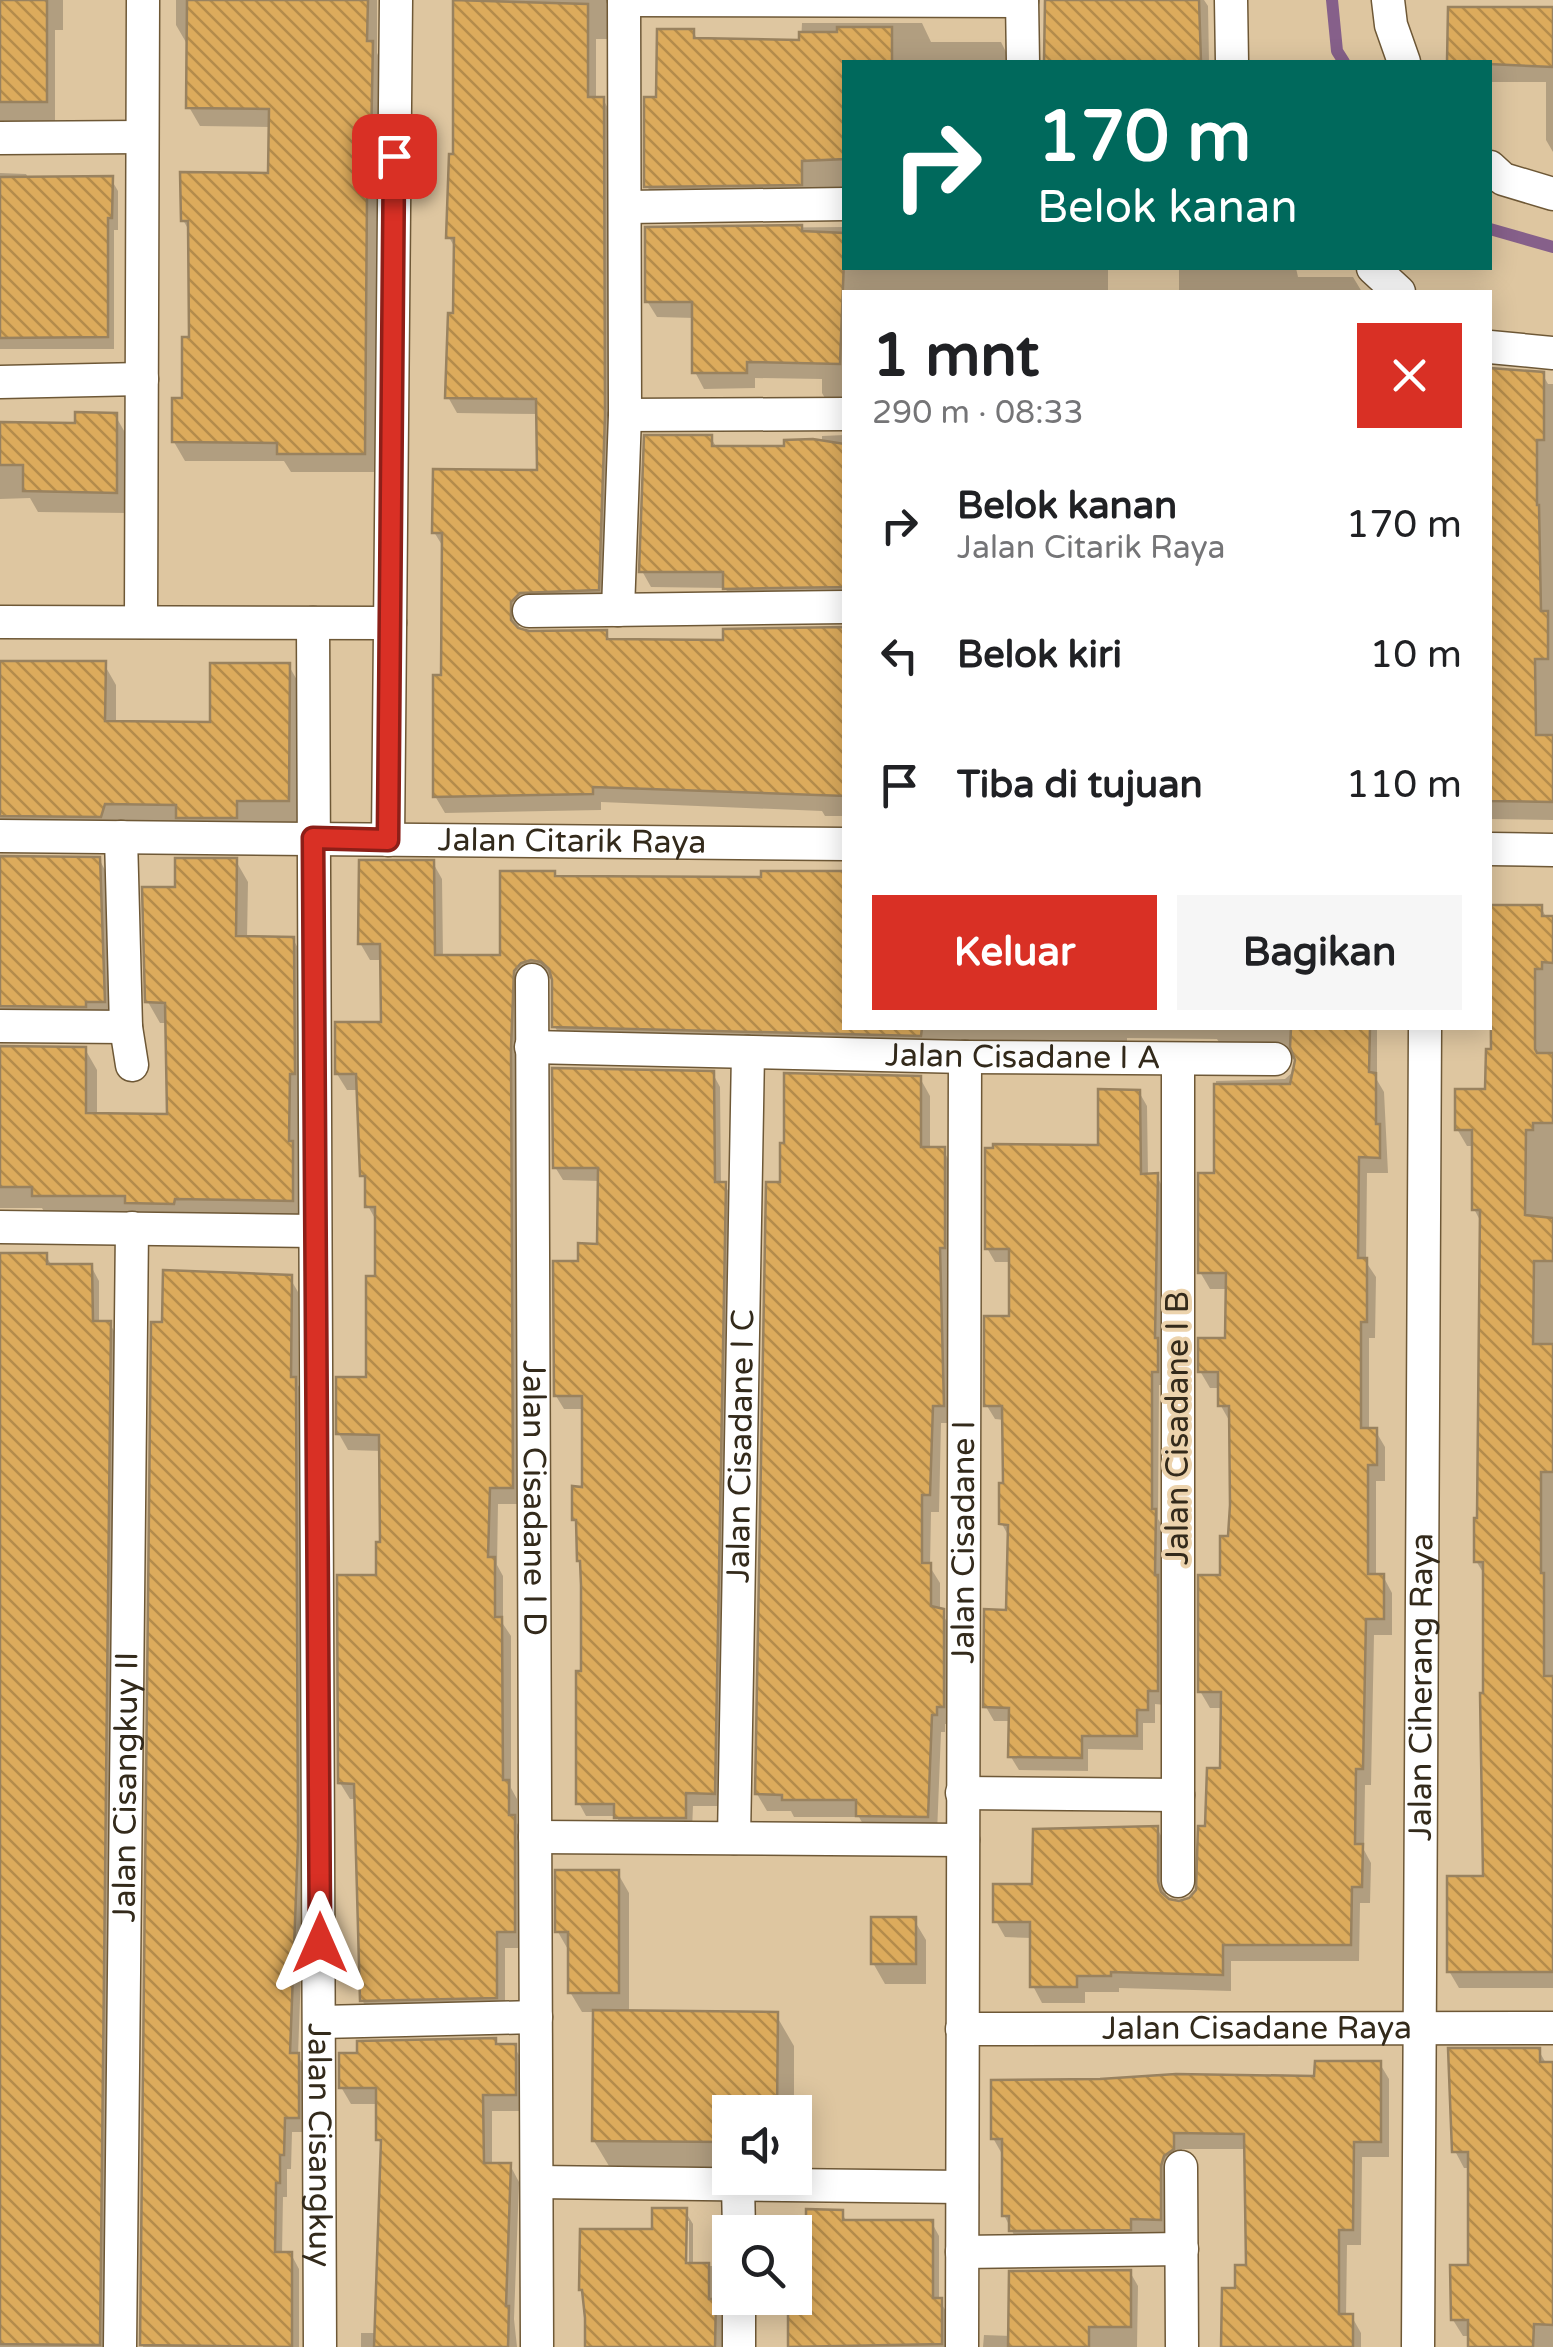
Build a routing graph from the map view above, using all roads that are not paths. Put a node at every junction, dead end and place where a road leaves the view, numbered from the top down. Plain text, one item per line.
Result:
1 (143, 0) edge
2 (396, 0) edge
3 (624, 0) edge
4 (1022, 0) edge
5 (1231, 0) edge
6 (1388, 0) edge
7 (1023, 60) edge
8 (1232, 60) edge
9 (1403, 60) edge
10 (142, 137) junction
11 (0, 138) edge
12 (1492, 169) edge
13 (1553, 194) edge
14 (842, 204) edge
15 (627, 207) junction
16 (1375, 270) edge
17 (1397, 290) edge
18 (1492, 346) edge
19 (1553, 353) edge
20 (142, 379) junction
21 (0, 382) edge
22 (842, 414) edge
23 (625, 415) junction
24 (842, 607) edge
25 (618, 610) junction
26 (529, 611) dead end
27 (0, 622) edge
28 (141, 622) junction
29 (312, 623) junction
30 (390, 623) junction
31 (0, 836) edge
32 (122, 837) junction
33 (313, 838) junction
34 (388, 840) junction
35 (842, 844) edge
36 (1492, 850) edge
37 (1553, 850) edge
38 (532, 980) dead end
39 (0, 1026) edge
40 (126, 1027) junction
41 (1425, 1030) edge
42 (531, 1048) junction
43 (748, 1052) junction
44 (966, 1057) junction
45 (1275, 1059) dead end
46 (1178, 1060) junction
47 (132, 1064) dead end
48 (0, 1227) edge
49 (132, 1228) junction
50 (315, 1231) junction
51 (962, 1793) junction
52 (1178, 1795) junction
53 (535, 1837) junction
54 (734, 1838) junction
55 (962, 1840) junction
56 (1178, 1881) dead end
57 (536, 2017) junction
58 (321, 2022) junction
59 (962, 2028) junction
60 (1420, 2028) junction
61 (1553, 2028) edge
62 (1181, 2168) dead end
63 (537, 2182) junction
64 (712, 2184) edge
65 (812, 2185) edge
66 (962, 2187) junction
67 (1182, 2249) junction
68 (962, 2252) junction
69 (739, 2315) edge
70 (120, 2347) edge
71 (320, 2347) edge
72 (538, 2347) edge
73 (740, 2347) edge
74 (962, 2347) edge
75 (1182, 2347) edge
76 (1418, 2347) edge

1 - 10 street
2 - 30 street
3 - 4 street
3 - 15 street
4 - 7 street
5 - 8 street
6 - 9 street
10 - 11 street
10 - 20 street
12 - 13 street
14 - 15 street
15 - 23 street
16 - 17 street
18 - 19 street
20 - 21 street
20 - 28 street
22 - 23 street
23 - 25 street
24 - 25 street
25 - 26 street
27 - 28 street
28 - 29 street
29 - 30 street
29 - 33 street, Jalan Cisangkuy
30 - 34 street
31 - 32 street, Jalan Citarik Raya
32 - 33 street, Jalan Citarik Raya
32 - 40 street
33 - 34 street, Jalan Citarik Raya
33 - 50 street, Jalan Cisangkuy
34 - 35 street, Jalan Citarik Raya
36 - 37 street
38 - 42 street, Jalan Cisadane I D
39 - 40 street
40 - 47 street
41 - 60 street, Jalan Ciherang Raya
42 - 43 street, Jalan Cisadane I A
42 - 53 street, Jalan Cisadane I D
43 - 44 street, Jalan Cisadane I A
43 - 54 street, Jalan Cisadane I C
44 - 46 street, Jalan Cisadane I A
44 - 51 street, Jalan Cisadane I
45 - 46 street, Jalan Cisadane I A
46 - 52 street, Jalan Cisadane I B
48 - 49 street
49 - 50 street
49 - 70 street, Jalan Cisangkuy II
50 - 58 street, Jalan Cisangkuy
51 - 52 street
51 - 55 street, Jalan Cisadane I
52 - 56 street, Jalan Cisadane I B
53 - 54 street
53 - 57 street, Jalan Cisadane I D
54 - 55 street
55 - 59 street, Jalan Cisadane I
57 - 58 street
57 - 63 street, Jalan Cisadane I D
58 - 71 street, Jalan Cisangkuy
59 - 60 street, Jalan Cisadane Raya
59 - 66 street, Jalan Cisadane I
60 - 61 street, Jalan Cisadane Raya
60 - 76 street, Jalan Ciherang Raya
62 - 67 street
63 - 64 street
63 - 72 street, Jalan Cisadane I D
65 - 66 street
66 - 68 street, Jalan Cisadane I
67 - 68 street
67 - 75 street
68 - 74 street, Jalan Cisadane I
69 - 73 street

